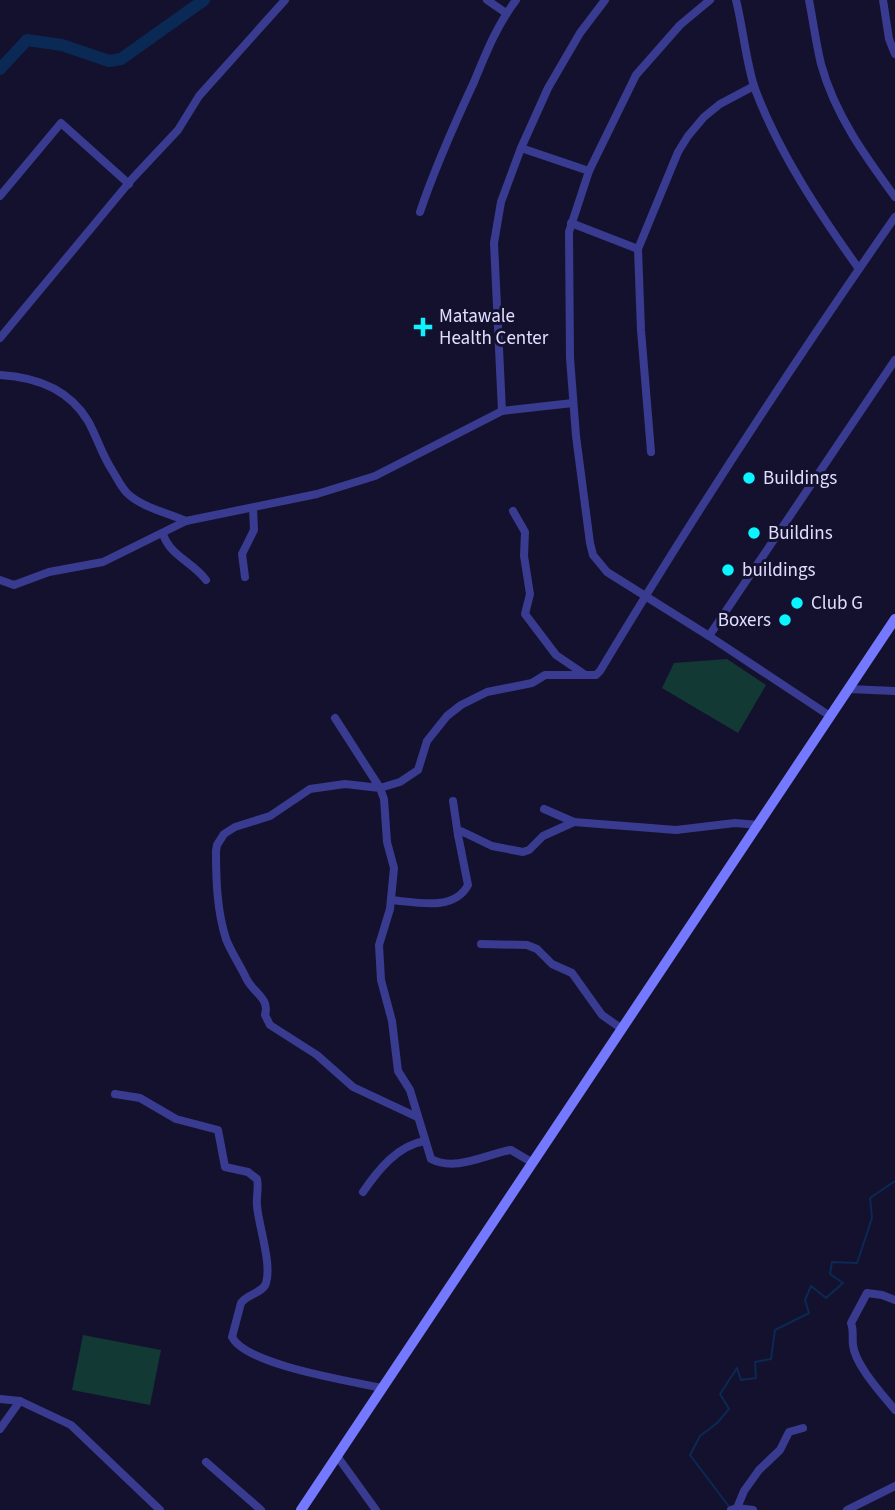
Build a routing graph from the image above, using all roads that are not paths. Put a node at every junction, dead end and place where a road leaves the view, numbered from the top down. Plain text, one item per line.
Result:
1 (285, 0) edge
2 (487, 0) edge
3 (516, 0) edge
4 (605, 0) edge
5 (709, 0) edge
6 (736, 0) edge
7 (809, 0) edge
8 (883, 0) edge
9 (506, 13) junction
10 (892, 38) edge
11 (895, 54) edge
12 (754, 86) junction
13 (521, 148) junction
14 (589, 171) junction
15 (129, 184) junction
16 (0, 196) edge
17 (895, 197) edge
18 (420, 212) dead end
19 (895, 217) edge
20 (571, 223) junction
21 (638, 249) junction
22 (859, 269) junction
23 (0, 338) edge
24 (895, 360) edge
25 (0, 375) edge
26 (573, 403) junction
27 (502, 411) junction
28 (651, 452) dead end
29 (253, 508) junction
30 (513, 511) dead end
31 (186, 521) junction
32 (163, 534) junction
33 (245, 577) dead end
34 (0, 580) edge
35 (206, 580) dead end
36 (645, 596) junction
37 (895, 619) edge
38 (709, 636) junction
39 (587, 676) junction
40 (848, 689) junction
41 (895, 691) edge
42 (830, 716) junction
43 (335, 718) dead end
44 (380, 788) junction
45 (453, 801) dead end
46 (544, 808) dead end
47 (574, 822) junction
48 (759, 825) junction
49 (458, 835) junction
50 (391, 900) junction
51 (481, 944) dead end
52 (622, 1029) junction
53 (115, 1094) dead end
54 (418, 1117) junction
55 (425, 1141) junction
56 (533, 1163) junction
57 (363, 1192) dead end
58 (895, 1300) edge
59 (382, 1388) junction
60 (0, 1398) edge
61 (20, 1401) junction
62 (895, 1410) edge
63 (803, 1428) dead end
64 (0, 1429) edge
65 (337, 1456) junction
66 (206, 1462) dead end
67 (895, 1486) edge
68 (734, 1509) edge
69 (160, 1510) edge
70 (261, 1510) edge
71 (301, 1510) edge
72 (376, 1510) edge
73 (753, 1510) edge
74 (847, 1510) edge

1 - 15 street
2 - 9 street
3 - 9 street
4 - 13 street
5 - 14 street
6 - 12 street
7 - 17 street
8 - 10 street
9 - 18 street
10 - 11 street
12 - 21 street
12 - 22 street
13 - 14 street
13 - 27 street
14 - 20 street
15 - 16 street
15 - 23 street
19 - 22 street
20 - 21 street
20 - 26 street
21 - 28 street
22 - 36 street
24 - 38 street
25 - 31 street
26 - 27 street
26 - 36 street
27 - 29 street
29 - 31 street
29 - 33 street
30 - 39 street
31 - 32 street
32 - 34 street
32 - 35 street
36 - 38 street
36 - 39 street
37 - 40 main road
38 - 42 street
39 - 44 street
40 - 41 street
40 - 42 main road
42 - 48 main road
43 - 44 street
44 - 50 street
44 - 54 street
45 - 49 street
46 - 47 street
47 - 48 street
47 - 49 street
48 - 52 main road
49 - 50 street
50 - 54 street
51 - 52 street
52 - 56 main road
53 - 59 street
54 - 55 street
55 - 56 street
55 - 57 street
56 - 59 main road
58 - 62 street
59 - 65 main road
60 - 61 street
61 - 64 street
61 - 69 street
63 - 68 street
65 - 71 main road
65 - 72 street
66 - 70 street
67 - 74 street
68 - 73 street

